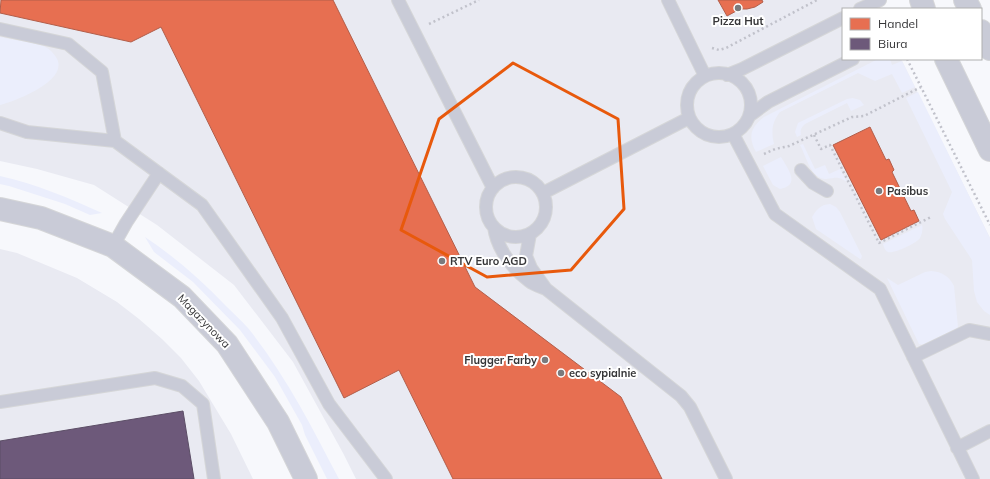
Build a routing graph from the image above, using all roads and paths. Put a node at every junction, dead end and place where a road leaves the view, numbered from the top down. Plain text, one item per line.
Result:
1 (398, 0) edge
2 (479, 0) edge
3 (668, 0) edge
4 (818, 0) edge
5 (880, 0) edge
6 (862, 8) edge
7 (842, 19) edge
8 (425, 26) dead end
9 (0, 29) edge
10 (982, 33) edge
11 (708, 45) dead end
12 (990, 49) edge
13 (851, 60) edge
14 (908, 60) edge
15 (946, 60) edge
16 (727, 74) junction
17 (705, 76) junction
18 (921, 87) junction
19 (749, 116) junction
20 (689, 118) junction
21 (0, 123) edge
22 (733, 134) junction
23 (814, 135) junction
24 (114, 141) junction
25 (990, 150) edge
26 (748, 162) junction
27 (801, 170) dead end
28 (159, 173) junction
29 (493, 188) junction
30 (827, 191) dead end
31 (543, 193) junction
32 (0, 208) edge
33 (931, 217) dead end
34 (990, 225) edge
35 (494, 227) junction
36 (530, 234) junction
37 (113, 246) junction
38 (546, 289) junction
39 (990, 334) edge
40 (913, 357) junction
41 (0, 402) edge
42 (990, 431) edge
43 (958, 448) junction
44 (214, 479) edge
45 (306, 479) edge
46 (386, 479) edge
47 (726, 479) edge
48 (973, 479) edge

1 - 29 lane
2 - 8 path
3 - 17 lane
4 - 11 path
5 - 6 lane
7 - 16 lane
9 - 24 lane
10 - 12 street
13 - 19 lane
14 - 18 path
15 - 25 street
16 - 17 lane
16 - 19 lane
17 - 20 lane
18 - 23 path
18 - 34 path
19 - 22 lane
20 - 22 lane
20 - 31 lane
21 - 24 lane
22 - 26 lane
23 - 26 path
23 - 33 path
24 - 28 lane
26 - 40 lane
27 - 30 lane
28 - 37 lane
28 - 46 lane
29 - 31 lane
29 - 35 lane
31 - 36 lane
32 - 37 street, Magazynowa
35 - 36 lane
35 - 38 lane
36 - 38 lane
37 - 45 street, Magazynowa
38 - 47 lane
39 - 40 lane
40 - 43 lane
41 - 44 lane
42 - 43 lane
43 - 48 lane

